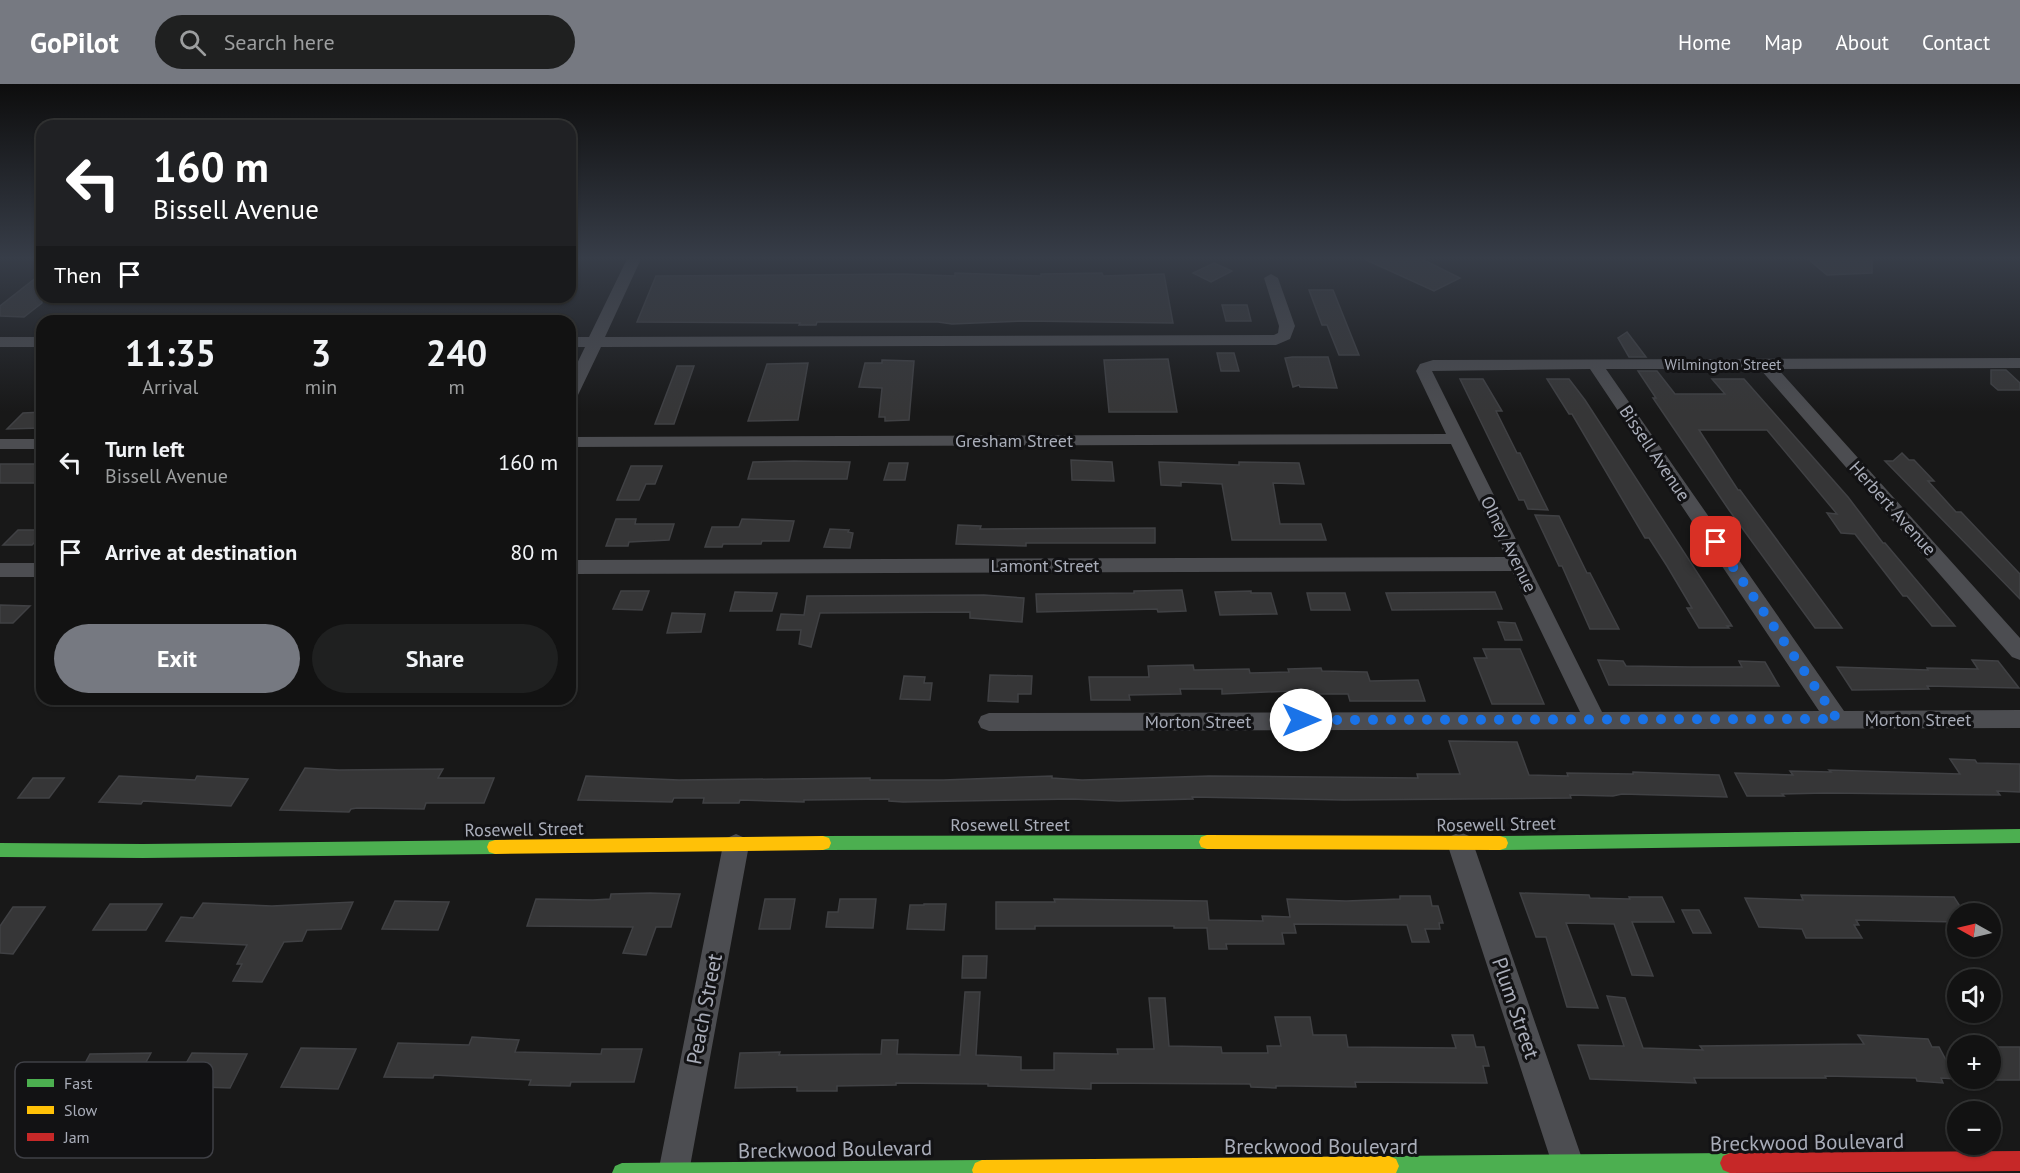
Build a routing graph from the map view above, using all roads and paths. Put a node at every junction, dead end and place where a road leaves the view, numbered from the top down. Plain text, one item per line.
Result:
1 (610, 310) edge
2 (1282, 310) edge
3 (0, 342) edge
4 (36, 342) edge
5 (576, 342) edge
6 (595, 342) junction
7 (2020, 363) edge
8 (1765, 364) junction
9 (1595, 365) junction
10 (1426, 367) joint
11 (576, 382) edge
12 (1458, 439) junction
13 (576, 442) edge
14 (0, 444) edge
15 (36, 444) edge
16 (1519, 564) junction
17 (576, 567) edge
18 (0, 570) edge
19 (36, 570) edge
20 (2020, 652) edge
21 (1837, 719) junction
22 (2020, 719) edge
23 (1596, 720) junction
24 (989, 722) dead end
25 (2020, 836) edge
26 (1460, 843) junction
27 (736, 845) junction
28 (1, 852) edge
29 (2020, 1161) edge
30 (1570, 1169) edge
31 (673, 1172) edge
32 (622, 1173) edge

1 - 6 street
2 - 6 street
3 - 4 street
5 - 6 street
6 - 11 street
7 - 8 street, Wilmington Street
8 - 9 street, Wilmington Street
8 - 20 street, Herbert Avenue
9 - 10 street, Wilmington Street
9 - 21 street, Bissell Avenue
10 - 12 street, Olney Avenue
12 - 13 street, Gresham Street
12 - 16 street, Olney Avenue
14 - 15 street
16 - 17 street, Lamont Street
16 - 23 street, Olney Avenue
18 - 19 street
21 - 22 street, Morton Street
21 - 23 street, Morton Street
23 - 24 street, Morton Street
25 - 26 street, Rosewell Street
26 - 27 street, Rosewell Street
26 - 30 street, Plum Street
27 - 28 street, Rosewell Street
27 - 31 street, Peach Street
29 - 30 street, Breckwood Boulevard
30 - 31 street, Breckwood Boulevard
31 - 32 street, Breckwood Boulevard

